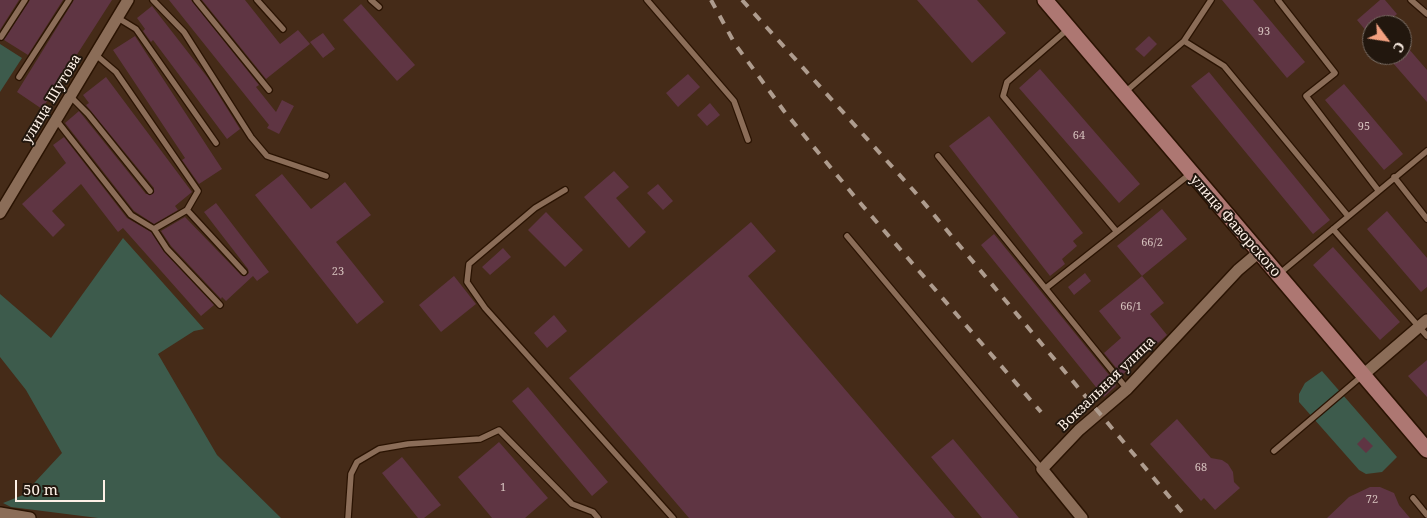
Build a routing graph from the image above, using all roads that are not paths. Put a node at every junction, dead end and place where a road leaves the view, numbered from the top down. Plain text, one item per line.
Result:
1 (26, 0) edge
2 (68, 0) edge
3 (128, 0) edge
4 (152, 0) edge
5 (196, 0) edge
6 (257, 0) edge
7 (371, 0) edge
8 (647, 0) edge
9 (1045, 0) edge
10 (1211, 0) edge
11 (1278, 0) edge
12 (1411, 0) edge
13 (379, 7) dead end
14 (1427, 14) edge
15 (118, 18) junction
16 (1068, 28) junction
17 (283, 29) dead end
18 (2, 36) dead end
19 (1184, 42) junction
20 (96, 55) junction
21 (19, 77) dead end
22 (270, 90) dead end
23 (1124, 94) junction
24 (71, 97) junction
25 (57, 120) junction
26 (748, 140) dead end
27 (216, 143) dead end
28 (1427, 151) edge
29 (938, 156) dead end
30 (1190, 174) junction
31 (326, 176) dead end
32 (1394, 177) junction
33 (565, 190) dead end
34 (1378, 190) junction
35 (150, 191) dead end
36 (186, 210) junction
37 (0, 213) edge
38 (1348, 216) junction
39 (1427, 219) edge
40 (154, 229) junction
41 (1333, 229) junction
42 (1118, 232) junction
43 (847, 236) dead end
44 (1258, 253) junction
45 (244, 272) dead end
46 (1278, 275) junction
47 (1046, 288) junction
48 (220, 305) dead end
49 (1423, 323) edge
50 (1427, 336) edge
51 (1363, 375) junction
52 (1128, 388) junction
53 (1427, 450) edge
54 (1274, 451) dead end
55 (1042, 469) junction
56 (1413, 498) dead end
57 (0, 513) edge
58 (1427, 515) edge
59 (30, 518) edge
60 (348, 518) edge
61 (598, 518) edge
62 (673, 518) edge
63 (1082, 518) edge

1 - 18 lane
2 - 21 lane
3 - 15 street, улица Шутова
4 - 31 lane
5 - 22 lane
6 - 17 lane
7 - 13 lane
8 - 26 lane
9 - 16 street, улица Фаворского
10 - 19 lane
11 - 34 lane
12 - 14 lane
15 - 20 street, улица Шутова
15 - 27 lane
16 - 23 street, улица Фаворского
16 - 42 lane
19 - 23 lane
19 - 38 lane
20 - 24 street, улица Шутова
20 - 36 lane
23 - 30 street, улица Фаворского
24 - 25 street, улица Шутова
24 - 35 lane
25 - 37 street, улица Шутова
25 - 40 lane
28 - 32 lane
29 - 47 lane
30 - 42 lane
30 - 44 street, улица Фаворского
32 - 34 lane
32 - 39 lane
33 - 62 lane
34 - 38 lane
36 - 40 lane
36 - 45 lane
38 - 41 lane
40 - 48 lane
41 - 46 lane
41 - 49 lane
42 - 47 lane
43 - 55 lane
44 - 46 street, улица Фаворского
44 - 52 street, Вокзальная улица
46 - 51 street, улица Фаворского
47 - 52 lane
49 - 50 lane
49 - 51 street
51 - 53 street, улица Фаворского
51 - 54 lane
52 - 55 street, Вокзальная улица
55 - 63 street
56 - 58 lane
57 - 59 street
60 - 61 lane

